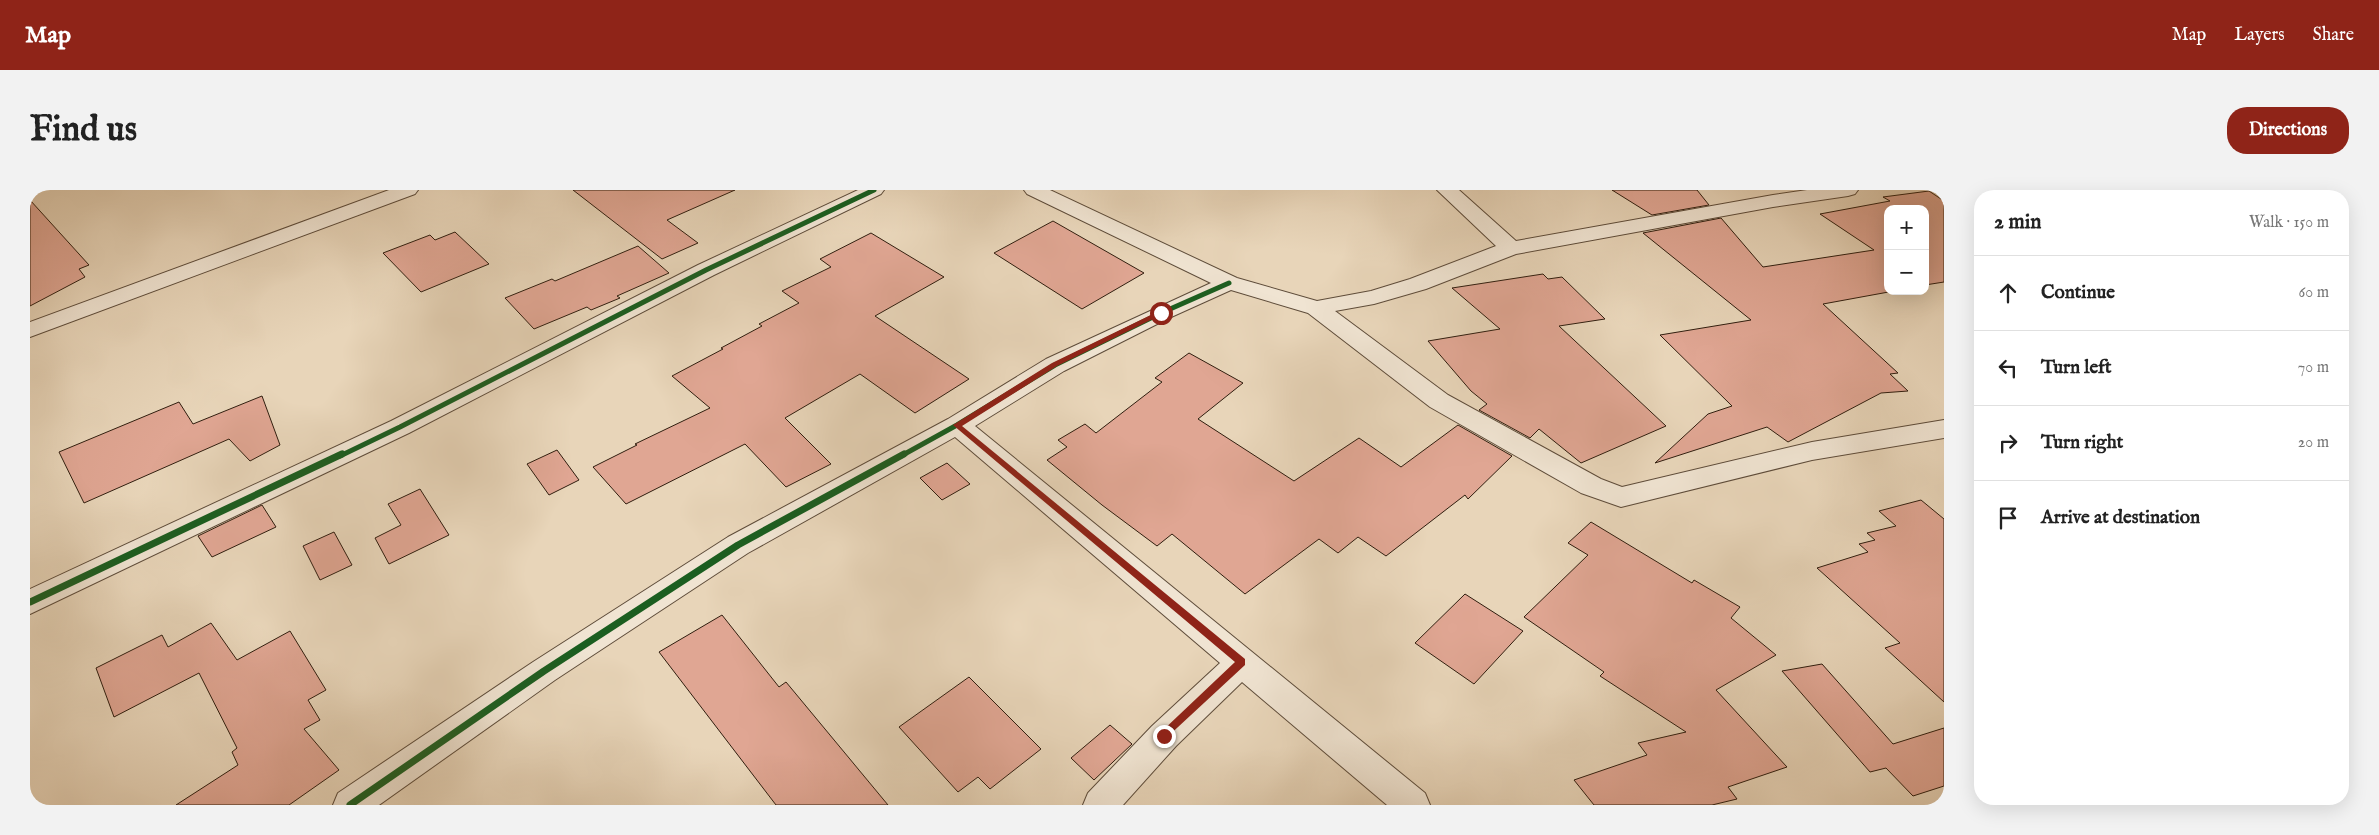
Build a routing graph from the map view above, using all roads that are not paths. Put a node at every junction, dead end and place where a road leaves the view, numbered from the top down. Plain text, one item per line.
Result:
1 (408, 190) edge
2 (874, 190) edge
3 (1034, 190) edge
4 (1446, 190) edge
5 (1848, 190) edge
6 (1766, 195) edge
7 (1511, 248) junction
8 (1229, 283) junction
9 (1316, 308) junction
10 (30, 330) edge
11 (957, 425) junction
12 (1944, 430) edge
13 (30, 602) edge
14 (1242, 662) junction
15 (350, 805) edge
16 (1100, 805) edge
17 (1413, 805) edge

1 - 10 street
2 - 13 street
3 - 8 street
4 - 7 street
5 - 6 street
6 - 7 street
7 - 9 street
8 - 9 street
8 - 11 street
9 - 12 street
11 - 14 street
11 - 15 street
14 - 16 street
14 - 17 street

